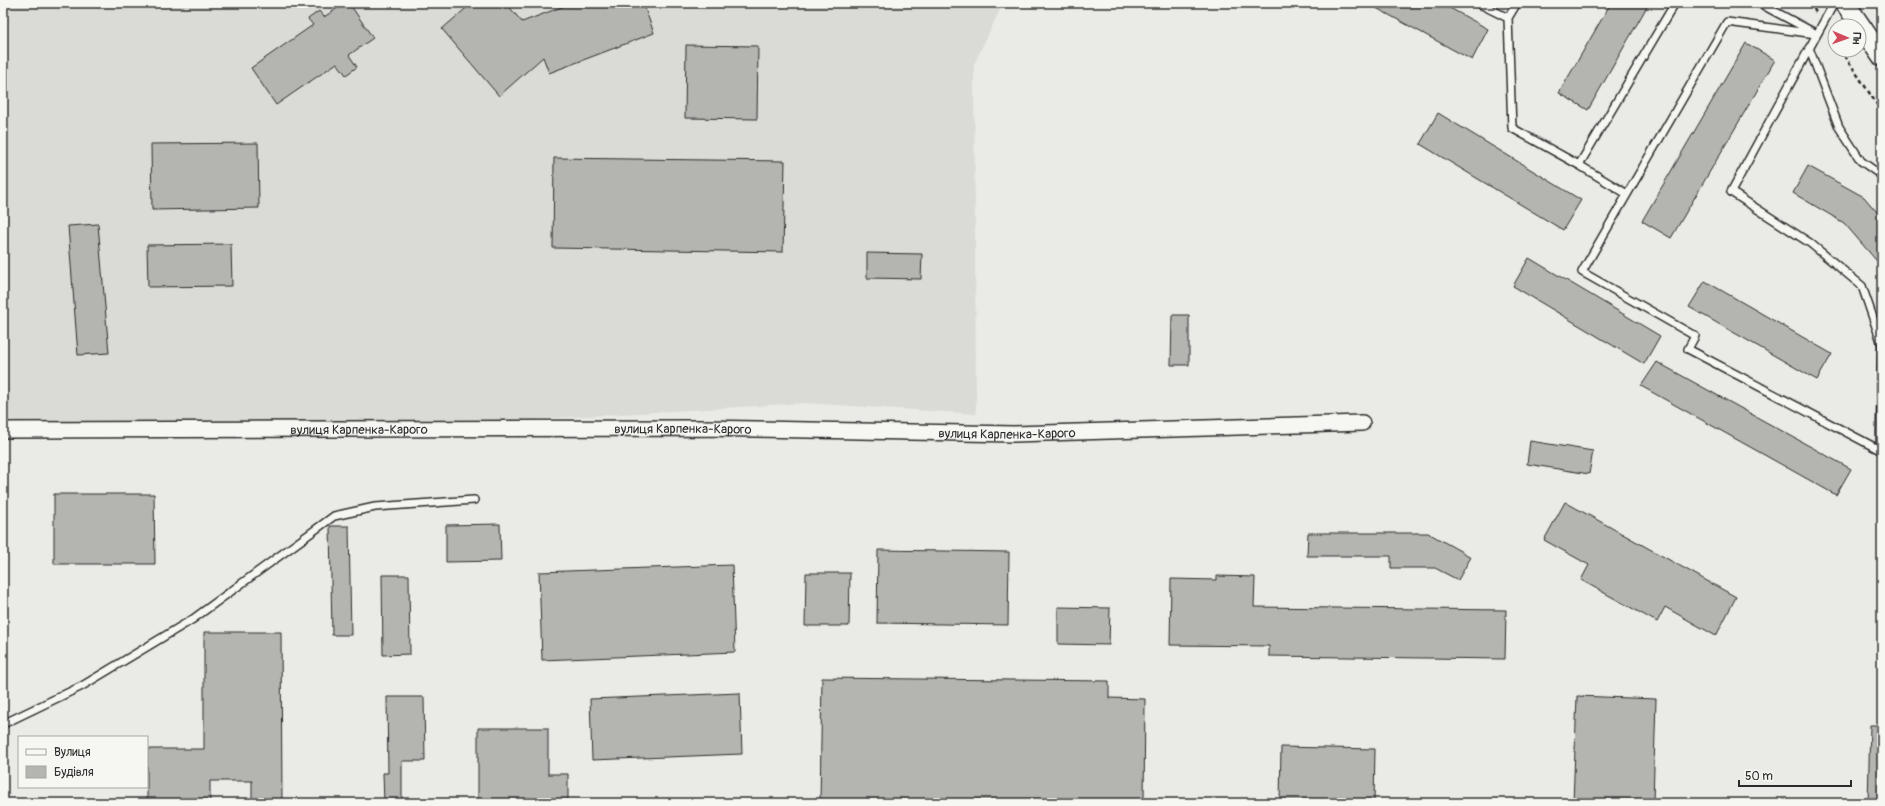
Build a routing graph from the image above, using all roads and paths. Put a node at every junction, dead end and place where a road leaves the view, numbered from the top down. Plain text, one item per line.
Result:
1 (1478, 3) edge
2 (1517, 3) edge
3 (1675, 3) edge
4 (1759, 3) edge
5 (1834, 3) edge
6 (1845, 3) edge
7 (1508, 18) junction
8 (1816, 34) junction
9 (1809, 48) junction
10 (1882, 57) edge
11 (1846, 58) edge
12 (1882, 112) edge
13 (1579, 165) junction
14 (1882, 176) edge
15 (1627, 194) junction
16 (1362, 422) dead end
17 (3, 430) edge
18 (474, 500) dead end
19 (3, 724) edge

1 - 7 lane
2 - 7 lane
3 - 13 lane
4 - 8 lane
5 - 8 lane
6 - 10 street
7 - 13 lane
8 - 9 lane
8 - 15 lane
9 - 14 lane
9 - 15 lane
11 - 12 path
13 - 15 lane
16 - 17 street, вулиця Карпенка-Карого
18 - 19 lane

